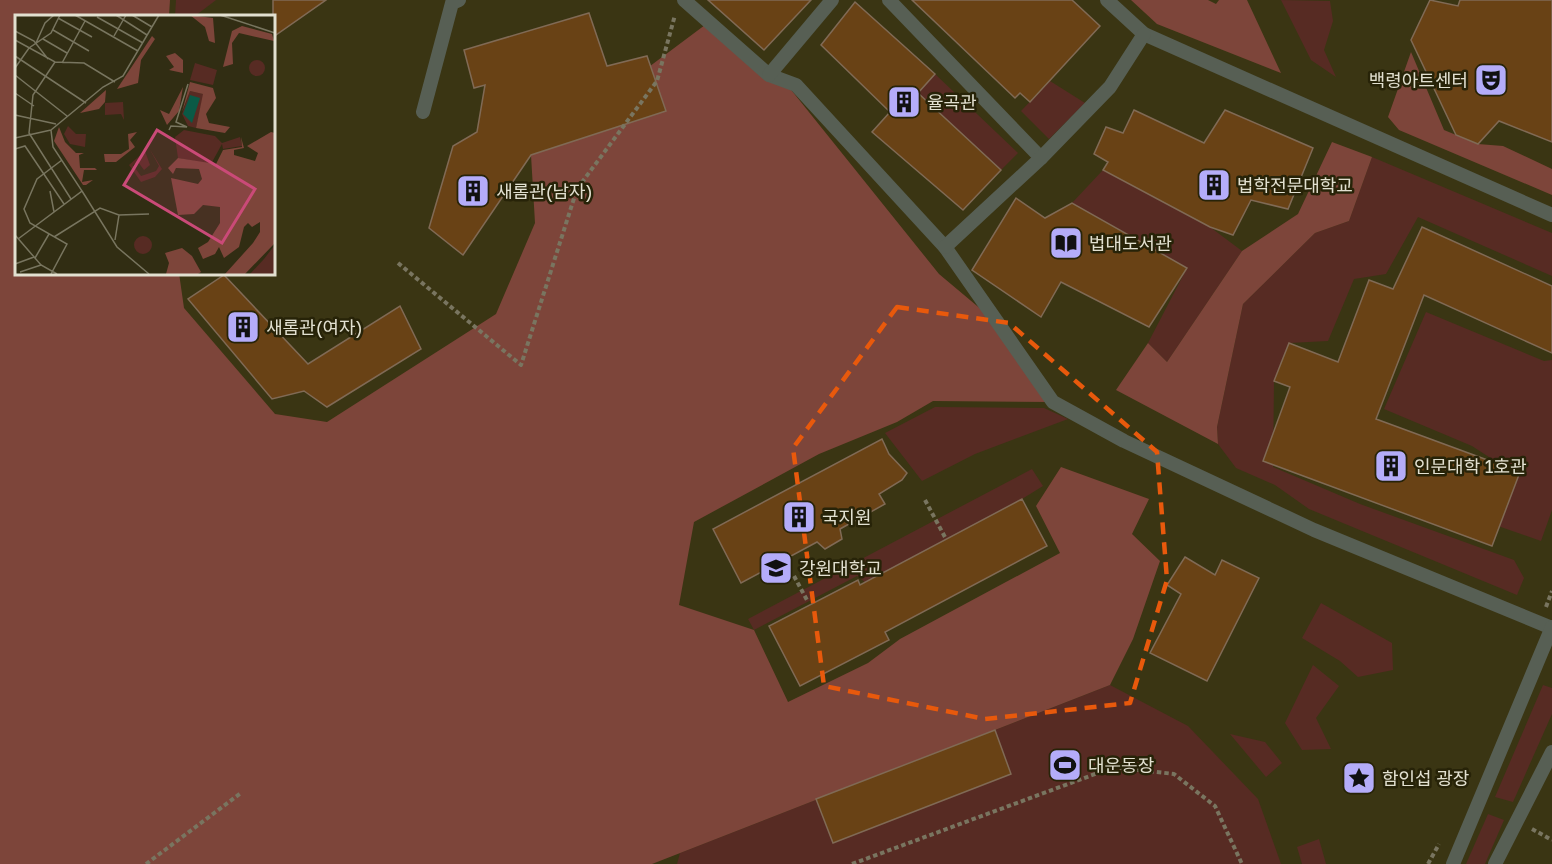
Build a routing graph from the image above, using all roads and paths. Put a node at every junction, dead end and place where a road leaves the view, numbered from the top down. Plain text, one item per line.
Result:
1 (459, 0) edge
2 (832, 0) edge
3 (889, 0) edge
4 (1107, 0) edge
5 (680, 5) edge
6 (1144, 34) junction
7 (769, 75) junction
8 (423, 112) dead end
9 (1041, 158) junction
10 (1552, 215) edge
11 (945, 247) junction
12 (398, 263) dead end
13 (925, 500) dead end
14 (946, 539) dead end
15 (794, 576) dead end
16 (808, 602) dead end
17 (1552, 628) edge
18 (1552, 752) edge
19 (241, 793) dead end
20 (146, 864) edge
21 (852, 864) edge
22 (1242, 864) edge
23 (1453, 864) edge
24 (1495, 864) edge

1 - 8 lane
2 - 7 lane
3 - 9 lane
4 - 6 lane
5 - 7 lane
5 - 12 path
6 - 9 lane
6 - 10 lane
7 - 11 lane
9 - 11 lane
11 - 17 lane
13 - 14 path
15 - 16 path
17 - 23 lane
18 - 24 lane
19 - 20 path
21 - 22 path

